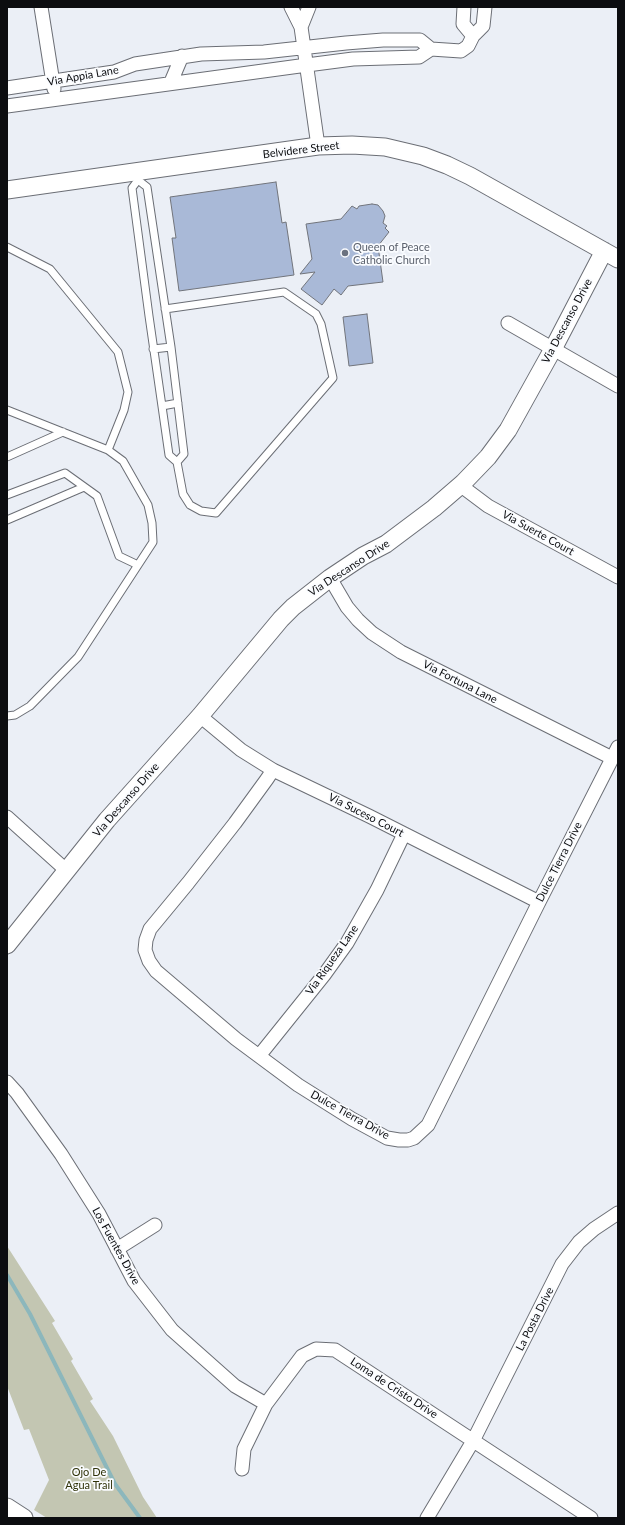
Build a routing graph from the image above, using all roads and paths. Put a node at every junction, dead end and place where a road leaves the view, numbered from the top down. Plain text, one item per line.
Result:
1 (41, 7) edge
2 (292, 7) edge
3 (309, 7) edge
4 (464, 7) edge
5 (485, 7) edge
6 (301, 27) junction
7 (473, 36) junction
8 (304, 47) junction
9 (430, 49) junction
10 (182, 56) junction
11 (306, 64) junction
12 (52, 82) junction
13 (171, 82) junction
14 (7, 88) edge
15 (56, 99) junction
16 (7, 106) edge
17 (318, 146) junction
18 (136, 176) junction
19 (7, 190) edge
20 (7, 247) edge
21 (611, 255) edge
22 (165, 309) junction
23 (508, 323) dead end
24 (171, 347) junction
25 (153, 349) junction
26 (553, 349) junction
27 (618, 386) edge
28 (178, 403) junction
29 (162, 406) junction
30 (7, 410) edge
31 (63, 432) junction
32 (108, 450) junction
33 (7, 457) edge
34 (177, 462) junction
35 (460, 486) junction
36 (84, 487) junction
37 (7, 494) edge
38 (7, 520) edge
39 (138, 566) junction
40 (618, 577) edge
41 (330, 578) junction
42 (7, 716) edge
43 (200, 716) junction
44 (615, 752) edge
45 (273, 770) junction
46 (7, 817) edge
47 (404, 834) junction
48 (67, 871) junction
49 (539, 902) junction
50 (7, 945) edge
51 (260, 1056) junction
52 (7, 1082) edge
53 (618, 1213) edge
54 (155, 1225) dead end
55 (116, 1249) junction
56 (266, 1404) junction
57 (473, 1442) junction
58 (242, 1469) dead end
59 (7, 1507) edge
60 (24, 1518) edge
61 (427, 1518) edge
62 (591, 1518) edge

1 - 12 street
2 - 6 street
3 - 6 street
4 - 7 street
5 - 7 street, Via Appia Lane
6 - 8 street
7 - 9 street, Via Appia Lane
8 - 9 street, Via Appia Lane
8 - 10 street, Via Appia Lane
8 - 11 street
9 - 11 street, Via Appia Lane
10 - 12 street, Via Appia Lane
10 - 13 street
11 - 13 street, Via Appia Lane
11 - 17 street
12 - 14 street, Via Appia Lane
12 - 15 street
13 - 15 street, Via Appia Lane
15 - 16 street, Via Appia Lane
17 - 18 street, Belvidere Street
17 - 21 street, Belvidere Street
18 - 19 street, Belvidere Street
18 - 22 lane
18 - 25 lane
20 - 32 lane
21 - 26 street, Via Descanso Drive
22 - 24 lane
22 - 34 lane
23 - 26 street
24 - 25 lane
24 - 28 lane
25 - 29 lane
26 - 27 street
26 - 35 street, Via Descanso Drive
28 - 29 lane
28 - 34 lane
29 - 34 lane
30 - 31 lane
31 - 32 lane
31 - 33 lane
32 - 39 lane
35 - 40 street, Via Suerte Court
35 - 41 street, Via Descanso Drive
36 - 37 lane
36 - 38 lane
36 - 39 lane
39 - 42 lane
41 - 43 street, Via Descanso Drive
41 - 44 street, Via Fortuna Lane
43 - 45 street, Via Suceso Court
43 - 48 street, Via Descanso Drive
44 - 49 street, Dulce Tierra Drive
45 - 47 street, Via Suceso Court
45 - 51 street, Dulce Tierra Drive
46 - 48 street
47 - 49 street, Via Suceso Court
47 - 51 street, Via Riqueza Lane
48 - 50 street, Via Descanso Drive
49 - 51 street, Dulce Tierra Drive
52 - 55 street, Los Fuentes Drive
53 - 57 street, La Posta Drive
54 - 55 street
55 - 56 street, Los Fuentes Drive
56 - 57 street, Loma de Cristo Drive
56 - 58 street, Loma de Cristo Drive
57 - 61 street, La Posta Drive
57 - 62 street, Loma de Cristo Drive
59 - 60 street

